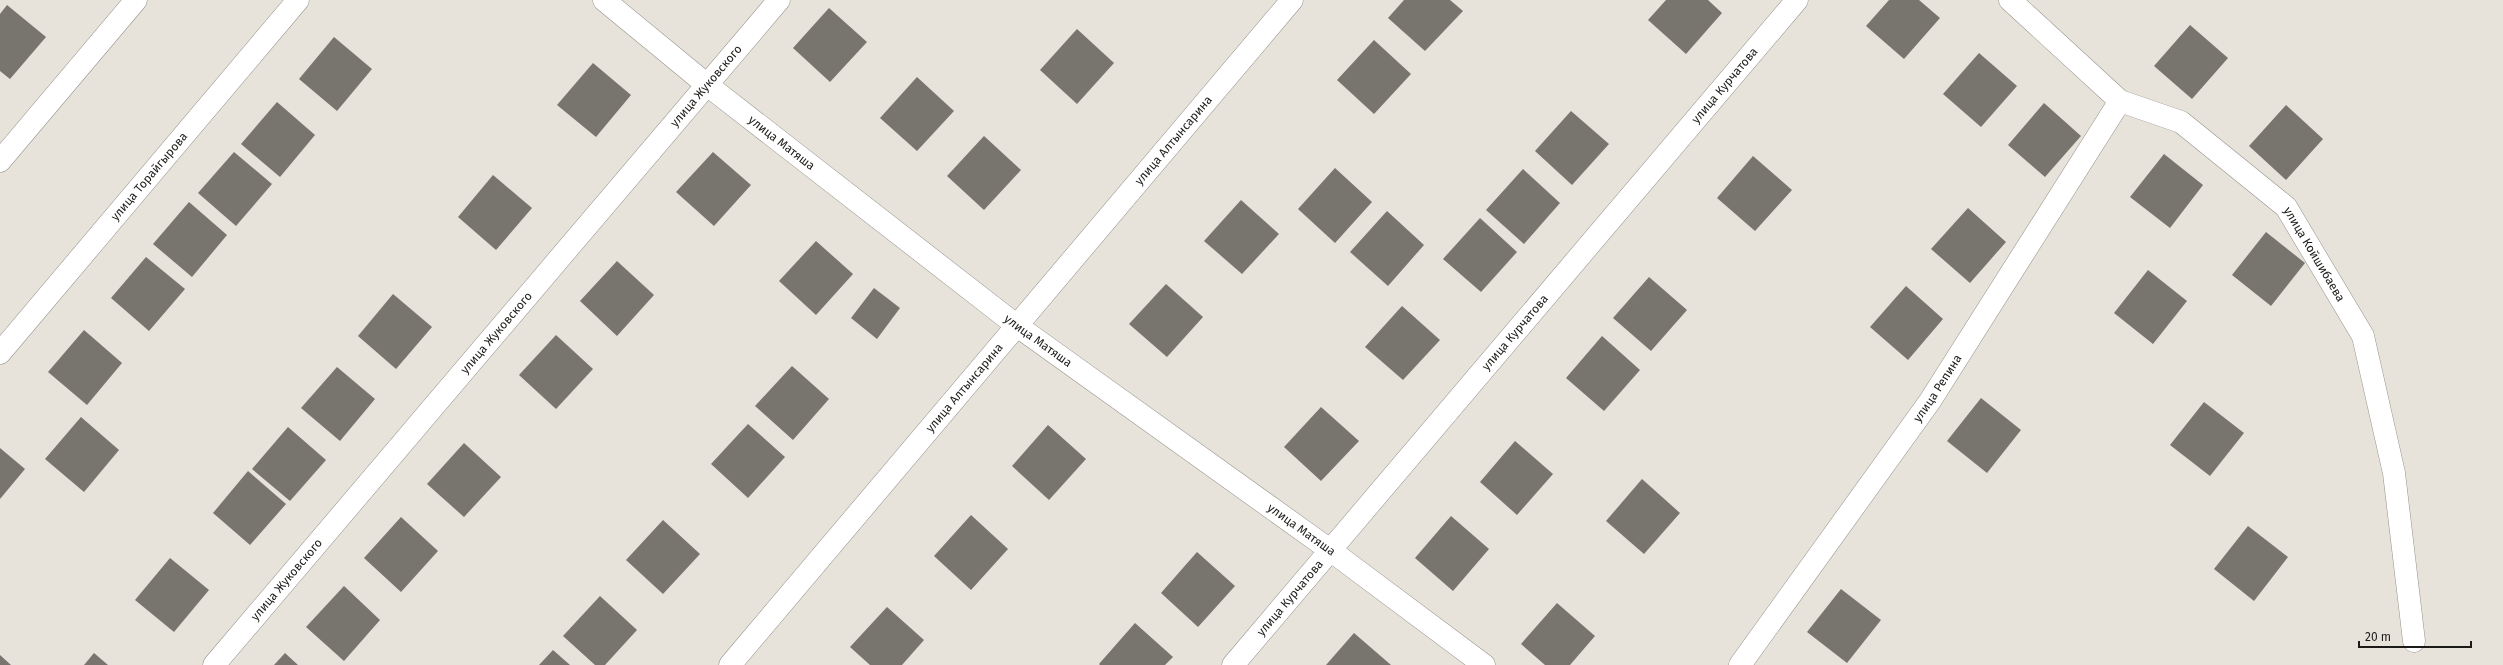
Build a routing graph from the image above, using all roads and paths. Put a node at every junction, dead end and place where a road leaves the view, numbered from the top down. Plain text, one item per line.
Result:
1 (136, 0) edge
2 (298, 0) edge
3 (604, 0) edge
4 (779, 0) edge
5 (1292, 0) edge
6 (1797, 0) edge
7 (2010, 0) edge
8 (706, 84) junction
9 (2120, 101) junction
10 (0, 161) edge
11 (1016, 325) junction
12 (0, 353) edge
13 (1330, 550) junction
14 (2414, 640) dead end
15 (214, 665) edge
16 (730, 665) edge
17 (1233, 665) edge
18 (1484, 665) edge
19 (1740, 665) edge

1 - 10 street
2 - 12 street, улица Торайгырова
3 - 8 street, улица Матяша
4 - 8 street, улица Жуковского
5 - 11 street, улица Алтынсарина
6 - 13 street, улица Курчатова
7 - 9 street, улица Койшибаева
8 - 11 street, улица Матяша
8 - 15 street, улица Жуковского
9 - 14 street, улица Койшибаева
9 - 19 street, улица Репина
11 - 13 street, улица Матяша
11 - 16 street, улица Алтынсарина
13 - 17 street, улица Курчатова
13 - 18 street, улица Матяша

